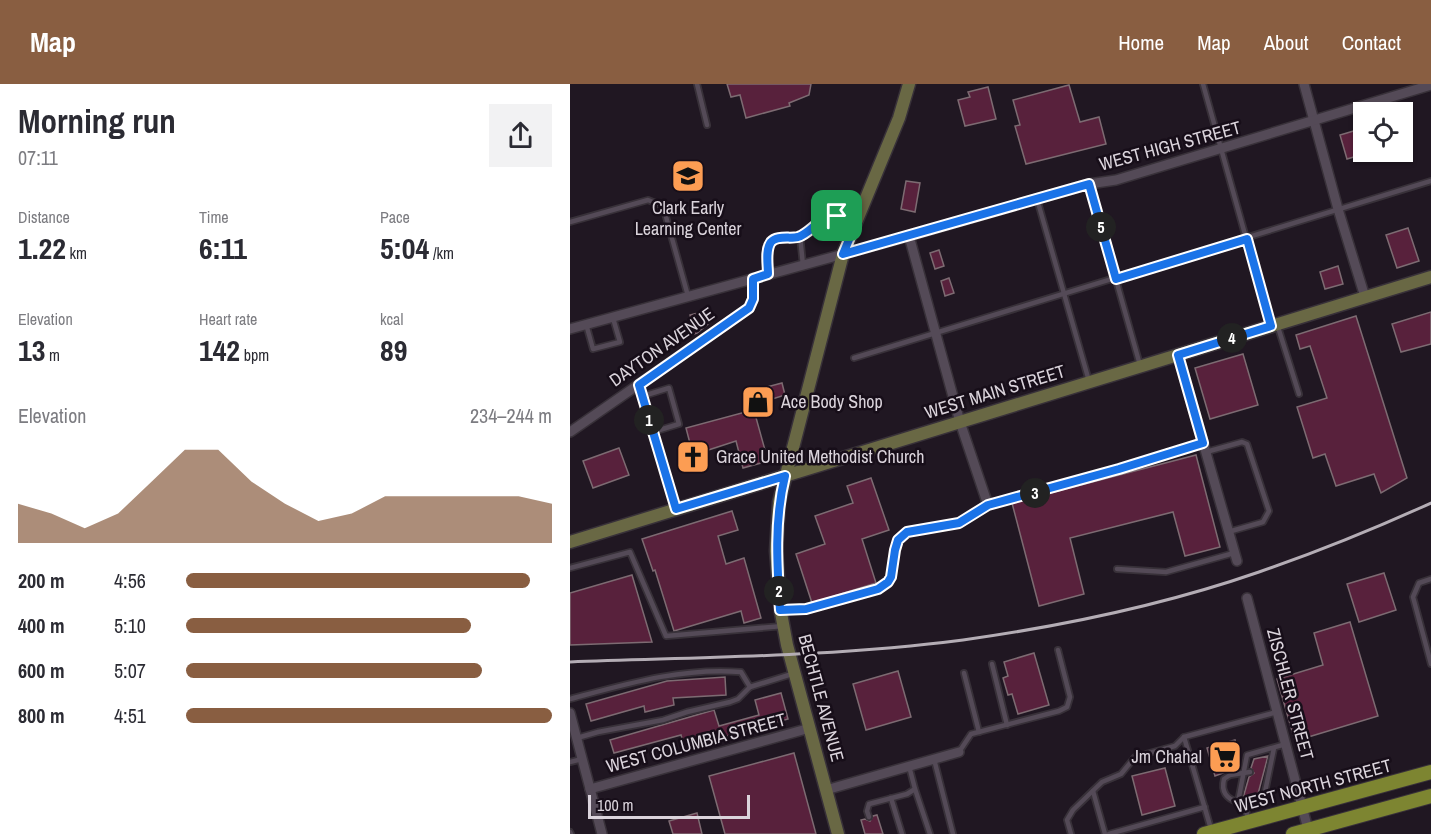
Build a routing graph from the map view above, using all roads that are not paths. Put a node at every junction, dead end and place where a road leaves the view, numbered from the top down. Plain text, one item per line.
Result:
1 (697, 84) edge
2 (909, 84) edge
3 (1203, 84) edge
4 (1304, 84) edge
5 (1431, 86) edge
6 (1315, 121) junction
7 (707, 125) dead end
8 (1221, 149) junction
9 (1431, 181) edge
10 (1089, 184) junction
11 (1037, 199) junction
12 (1338, 209) junction
13 (570, 222) edge
14 (856, 223) junction
15 (800, 236) junction
16 (909, 237) junction
17 (1247, 239) junction
18 (843, 254) junction
19 (802, 265) junction
20 (768, 274) junction
21 (1431, 277) edge
22 (753, 279) junction
23 (1116, 279) junction
24 (1063, 295) junction
25 (688, 296) junction
26 (1365, 297) junction
27 (613, 318) junction
28 (586, 324) junction
29 (1274, 325) junction
30 (570, 329) edge
31 (936, 334) junction
32 (1178, 355) junction
33 (854, 358) dead end
34 (1140, 365) junction
35 (1089, 381) junction
36 (639, 385) junction
37 (1299, 394) dead end
38 (643, 396) junction
39 (960, 422) junction
40 (570, 432) edge
41 (653, 432) junction
42 (1204, 447) junction
43 (785, 476) junction
44 (988, 505) junction
45 (676, 509) junction
46 (1228, 532) junction
47 (570, 542) edge
48 (1235, 557) joint
49 (570, 568) edge
50 (1117, 569) dead end
51 (1431, 579) edge
52 (1247, 598) dead end
53 (780, 610) junction
54 (783, 626) junction
55 (1058, 650) dead end
56 (1431, 663) edge
57 (992, 664) dead end
58 (795, 673) junction
59 (964, 674) dead end
60 (750, 687) junction
61 (570, 699) edge
62 (1277, 712) junction
63 (570, 713) edge
64 (1007, 725) junction
65 (810, 728) junction
66 (979, 732) junction
67 (1184, 737) junction
68 (577, 738) junction
69 (1286, 744) junction
70 (1274, 748) junction
71 (959, 752) joint
72 (582, 759) junction
73 (934, 759) junction
74 (570, 762) edge
75 (909, 766) junction
76 (1250, 771) dead end
77 (1431, 772) edge
78 (1243, 773) junction
79 (590, 789) junction
80 (915, 789) junction
81 (826, 790) junction
82 (1093, 791) junction
83 (1431, 796) edge
84 (891, 798) junction
85 (1241, 802) junction
86 (1205, 807) junction
87 (1303, 808) junction
88 (869, 818) dead end
89 (1249, 822) junction
90 (1309, 832) edge
91 (1208, 833) edge
92 (602, 834) edge
93 (838, 834) edge
94 (902, 834) edge
95 (930, 834) edge
96 (953, 834) edge
97 (1071, 834) edge
98 (1109, 834) edge
99 (1293, 834) edge

1 - 7 lane
2 - 14 street
3 - 8 lane
4 - 6 street
5 - 6 street, WEST HIGH STREET
6 - 8 street, WEST HIGH STREET
6 - 12 street
8 - 10 street, WEST HIGH STREET
8 - 17 lane
9 - 12 lane
10 - 11 street, WEST HIGH STREET
10 - 23 lane
11 - 16 street, WEST HIGH STREET
11 - 24 lane
12 - 17 lane
12 - 26 street
13 - 25 lane
14 - 15 lane
14 - 18 street
15 - 19 lane
15 - 20 lane
16 - 18 street, WEST HIGH STREET
16 - 31 street
17 - 23 lane
17 - 29 lane
18 - 19 street, WEST HIGH STREET
18 - 43 street, BECHTLE AVENUE
19 - 20 street, WEST HIGH STREET
20 - 22 street, WEST HIGH STREET
21 - 26 street, WEST MAIN STREET
22 - 25 street, WEST HIGH STREET
22 - 36 street, DAYTON AVENUE
23 - 24 lane
23 - 34 lane
24 - 31 lane
24 - 35 lane
25 - 27 street, WEST HIGH STREET
26 - 29 street, WEST MAIN STREET
27 - 28 street, WEST HIGH STREET
27 - 28 lane
28 - 30 street, WEST HIGH STREET
29 - 32 street, WEST MAIN STREET
29 - 37 lane
31 - 33 lane
31 - 39 street
32 - 34 street, WEST MAIN STREET
32 - 42 street
34 - 35 street, WEST MAIN STREET
35 - 39 street, WEST MAIN STREET
36 - 38 lane
36 - 40 street, DAYTON AVENUE
38 - 41 lane
38 - 41 lane
39 - 43 street, WEST MAIN STREET
39 - 44 street
41 - 45 lane
42 - 44 lane
42 - 46 street
42 - 46 lane
43 - 45 street, WEST MAIN STREET
43 - 53 street, BECHTLE AVENUE
44 - 53 lane
45 - 47 street, WEST MAIN STREET
46 - 48 street
48 - 50 lane
49 - 54 lane
51 - 56 lane
52 - 62 street, ZISCHLER STREET
53 - 54 street, BECHTLE AVENUE
54 - 58 street, BECHTLE AVENUE
55 - 64 lane
57 - 64 lane
58 - 60 lane
58 - 65 street, BECHTLE AVENUE
59 - 66 lane
60 - 61 lane
60 - 68 lane
62 - 67 lane
62 - 69 street, ZISCHLER STREET
63 - 68 street
64 - 66 lane
65 - 79 street, WEST COLUMBIA STREET
65 - 81 street, BECHTLE AVENUE
66 - 71 lane
67 - 82 lane
67 - 86 lane
68 - 72 street
69 - 70 lane
69 - 87 street, ZISCHLER STREET
70 - 78 lane
70 - 85 lane
71 - 73 street
72 - 74 lane
72 - 79 street
73 - 75 street
73 - 96 lane
75 - 80 lane
75 - 81 street
76 - 78 lane
77 - 87 main road, WEST NORTH STREET
78 - 85 lane
78 - 85 lane
79 - 92 street
80 - 84 lane
80 - 95 lane
81 - 93 street, BECHTLE AVENUE
82 - 97 lane
82 - 98 lane
83 - 90 main road
84 - 88 lane
84 - 94 lane
85 - 89 lane
86 - 91 lane
86 - 98 lane
87 - 89 main road, WEST NORTH STREET
87 - 90 street, ZISCHLER STREET
89 - 91 main road, WEST NORTH STREET
90 - 99 main road

